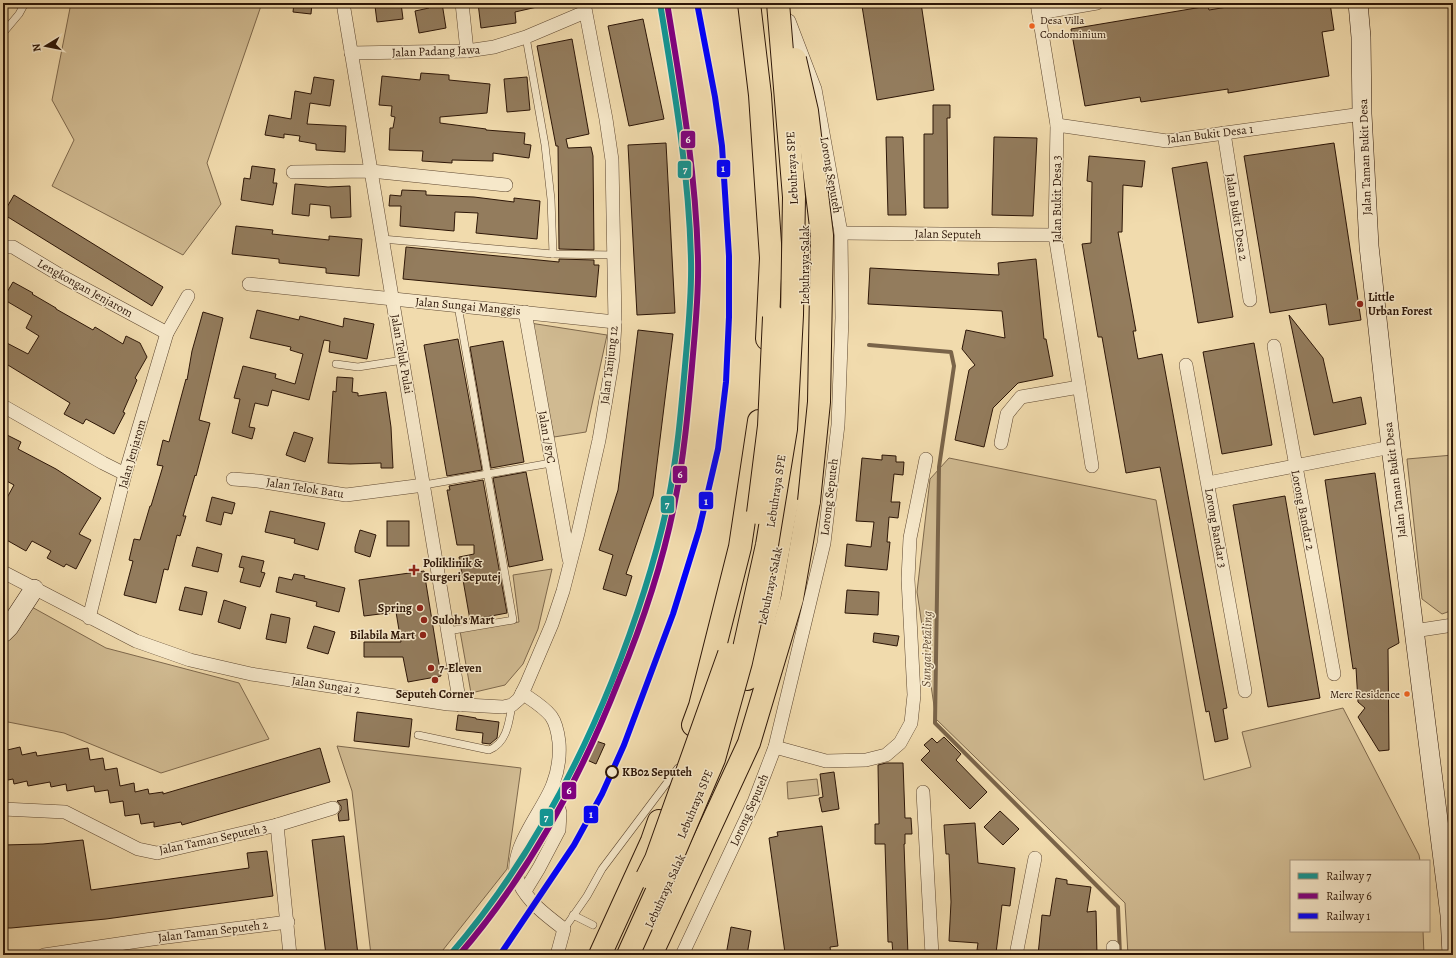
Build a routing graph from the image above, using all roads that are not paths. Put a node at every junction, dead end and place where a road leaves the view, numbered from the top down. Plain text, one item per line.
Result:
1 (25, 3) edge
2 (343, 3) edge
3 (462, 3) edge
4 (749, 3) edge
5 (757, 3) edge
6 (1095, 3) edge
7 (1358, 3) edge
8 (585, 8) edge
9 (784, 8) edge
10 (1038, 8) edge
11 (3, 33) edge
12 (526, 37) junction
13 (467, 51) junction
14 (351, 53) junction
15 (1362, 114) junction
16 (1057, 125) junction
17 (1224, 133) junction
18 (371, 171) junction
19 (293, 172) dead end
20 (506, 186) dead end
21 (841, 233) junction
22 (1055, 235) junction
23 (382, 239) junction
24 (3, 247) edge
25 (553, 254) junction
26 (615, 255) junction
27 (249, 284) dead end
28 (188, 296) dead end
29 (392, 299) junction
30 (1250, 300) dead end
31 (458, 306) junction
32 (525, 312) junction
33 (615, 322) junction
34 (167, 333) junction
35 (1274, 346) dead end
36 (403, 360) junction
37 (336, 364) dead end
38 (1186, 365) dead end
39 (1079, 387) junction
40 (3, 406) edge
41 (1001, 443) dead end
42 (1391, 447) junction
43 (926, 459) dead end
44 (795, 460) junction
45 (551, 463) junction
46 (1092, 466) dead end
47 (1295, 466) junction
48 (125, 474) junction
49 (487, 474) junction
50 (233, 479) dead end
51 (1208, 483) junction
52 (424, 485) junction
53 (570, 562) junction
54 (3, 572) edge
55 (34, 589) junction
56 (792, 599) junction
57 (89, 618) junction
58 (1453, 625) edge
59 (448, 631) junction
60 (1414, 632) junction
61 (3, 633) edge
62 (1334, 674) dead end
63 (1245, 691) dead end
64 (522, 693) junction
65 (460, 705) junction
66 (512, 705) junction
67 (418, 735) dead end
68 (775, 747) junction
69 (678, 768) junction
70 (553, 785) junction
71 (923, 792) dead end
72 (333, 808) dead end
73 (3, 809) edge
74 (277, 825) junction
75 (1036, 858) dead end
76 (525, 891) junction
77 (624, 902) junction
78 (573, 915) junction
79 (288, 922) junction
80 (593, 925) dead end
81 (564, 929) junction
82 (44, 955) edge
83 (290, 955) edge
84 (557, 955) edge
85 (593, 955) edge
86 (600, 955) edge
87 (613, 955) edge
88 (628, 955) edge
89 (635, 955) edge
90 (651, 955) edge
91 (682, 955) edge
92 (932, 955) edge
93 (1016, 955) edge
94 (1452, 955) edge

1 - 11 lane
2 - 14 street, Jalan Teluk Pulai
3 - 13 street
4 - 69 highway
5 - 87 highway, Lebuhraya SPE, bridge
6 - 10 street
7 - 15 street, Jalan Taman Bukit Desa
8 - 12 street, Jalan Padang Jawa
8 - 26 street, Jalan Tanjung 12
9 - 21 street, Lorong Seputeh
9 - 44 highway, Lebuhraya Salak
9 - 56 highway, bridge
9 - 88 highway, Lebuhraya SPE, bridge
10 - 16 street, Jalan Bukit Desa 3
12 - 13 street, Jalan Padang Jawa
12 - 25 lane
13 - 14 street, Jalan Padang Jawa
14 - 18 street, Jalan Teluk Pulai
15 - 17 street, Jalan Bukit Desa 1
15 - 42 street, Jalan Taman Bukit Desa
16 - 17 street, Jalan Bukit Desa 1
16 - 22 street, Jalan Bukit Desa 3
17 - 30 street, Jalan Bukit Desa 2
18 - 19 street
18 - 20 street
18 - 23 street, Jalan Teluk Pulai
21 - 22 street, Jalan Seputeh
21 - 68 street, Lorong Seputeh
22 - 39 street, Jalan Bukit Desa 3
23 - 25 lane
23 - 29 street, Jalan Teluk Pulai
24 - 34 street, Lengkongan Jenjarom
25 - 26 lane
26 - 33 street, Jalan Tanjung 12
27 - 29 street, Jalan Sungai Manggis
28 - 34 street, Jalan Jenjarom
29 - 31 street, Jalan Sungai Manggis
29 - 36 street, Jalan Teluk Pulai
31 - 32 street, Jalan Sungai Manggis
31 - 49 lane
32 - 33 street, Jalan Sungai Manggis
32 - 45 street, Jalan 1/87C
33 - 53 street, Jalan Tanjung 12
34 - 48 street, Jalan Jenjarom
35 - 47 street, Lorong Bandar 2
36 - 37 lane
36 - 52 street, Jalan Teluk Pulai
38 - 51 street, Lorong Bandar 3
39 - 41 street
39 - 46 street, Jalan Bukit Desa 3
40 - 48 street
42 - 47 street
42 - 60 street, Jalan Taman Bukit Desa
43 - 68 street
44 - 56 highway
44 - 89 highway, Lebuhraya Salak
45 - 49 lane
45 - 53 street, Jalan 1/87C
47 - 51 street
47 - 62 street, Lorong Bandar 2
48 - 57 street, Jalan Jenjarom
49 - 52 lane
49 - 59 lane
50 - 52 street, Jalan Telok Batu
51 - 63 street, Lorong Bandar 3
52 - 59 street, Jalan Teluk Pulai
53 - 64 street, Jalan Tanjung 12
54 - 55 street, Jalan Sungai 2
55 - 57 street, Jalan Sungai 2
55 - 61 street
56 - 90 highway
57 - 65 street, Jalan Sungai 2
58 - 60 street
59 - 65 street, Jalan Teluk Pulai
60 - 94 street, Jalan Taman Bukit Desa
64 - 66 street
64 - 70 street
65 - 66 street, Jalan Sungai 2
66 - 67 lane
68 - 91 street, Lorong Seputeh
69 - 77 highway
69 - 78 lane
70 - 76 street
70 - 76 street
71 - 92 street
72 - 74 street, Jalan Taman Seputeh 3
73 - 74 street, Jalan Taman Seputeh 3
74 - 79 street
75 - 93 street
76 - 81 street
77 - 85 highway
77 - 86 highway
78 - 80 lane
78 - 81 lane
79 - 82 street, Jalan Taman Seputeh 2
79 - 83 street
81 - 84 street

